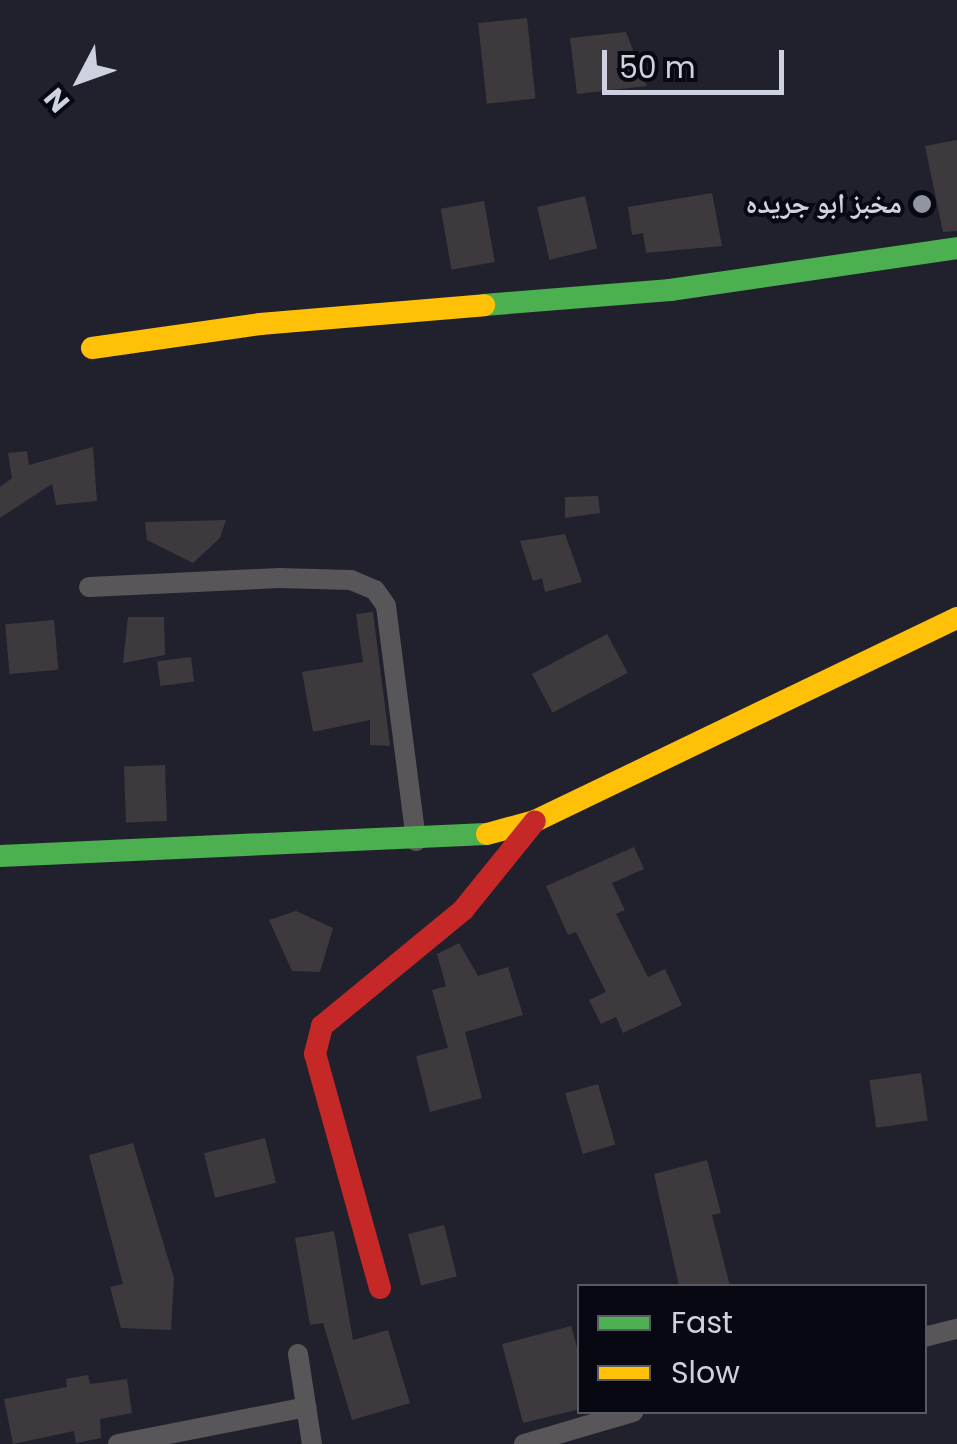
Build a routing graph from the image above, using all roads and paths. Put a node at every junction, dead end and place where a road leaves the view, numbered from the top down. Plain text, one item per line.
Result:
1 (957, 248) edge
2 (92, 348) dead end
3 (89, 587) dead end
4 (957, 618) edge
5 (534, 821) junction
6 (416, 841) junction
7 (0, 856) edge
8 (380, 1288) dead end
9 (957, 1330) edge
10 (927, 1337) edge
11 (298, 1354) dead end
12 (306, 1407) junction
13 (625, 1414) edge
14 (118, 1444) edge
15 (312, 1444) edge
16 (524, 1444) edge

1 - 2 street
3 - 6 street
4 - 5 street
5 - 6 street
5 - 8 street
6 - 7 street
9 - 10 street
11 - 12 street
12 - 14 street
12 - 15 street
13 - 16 street

